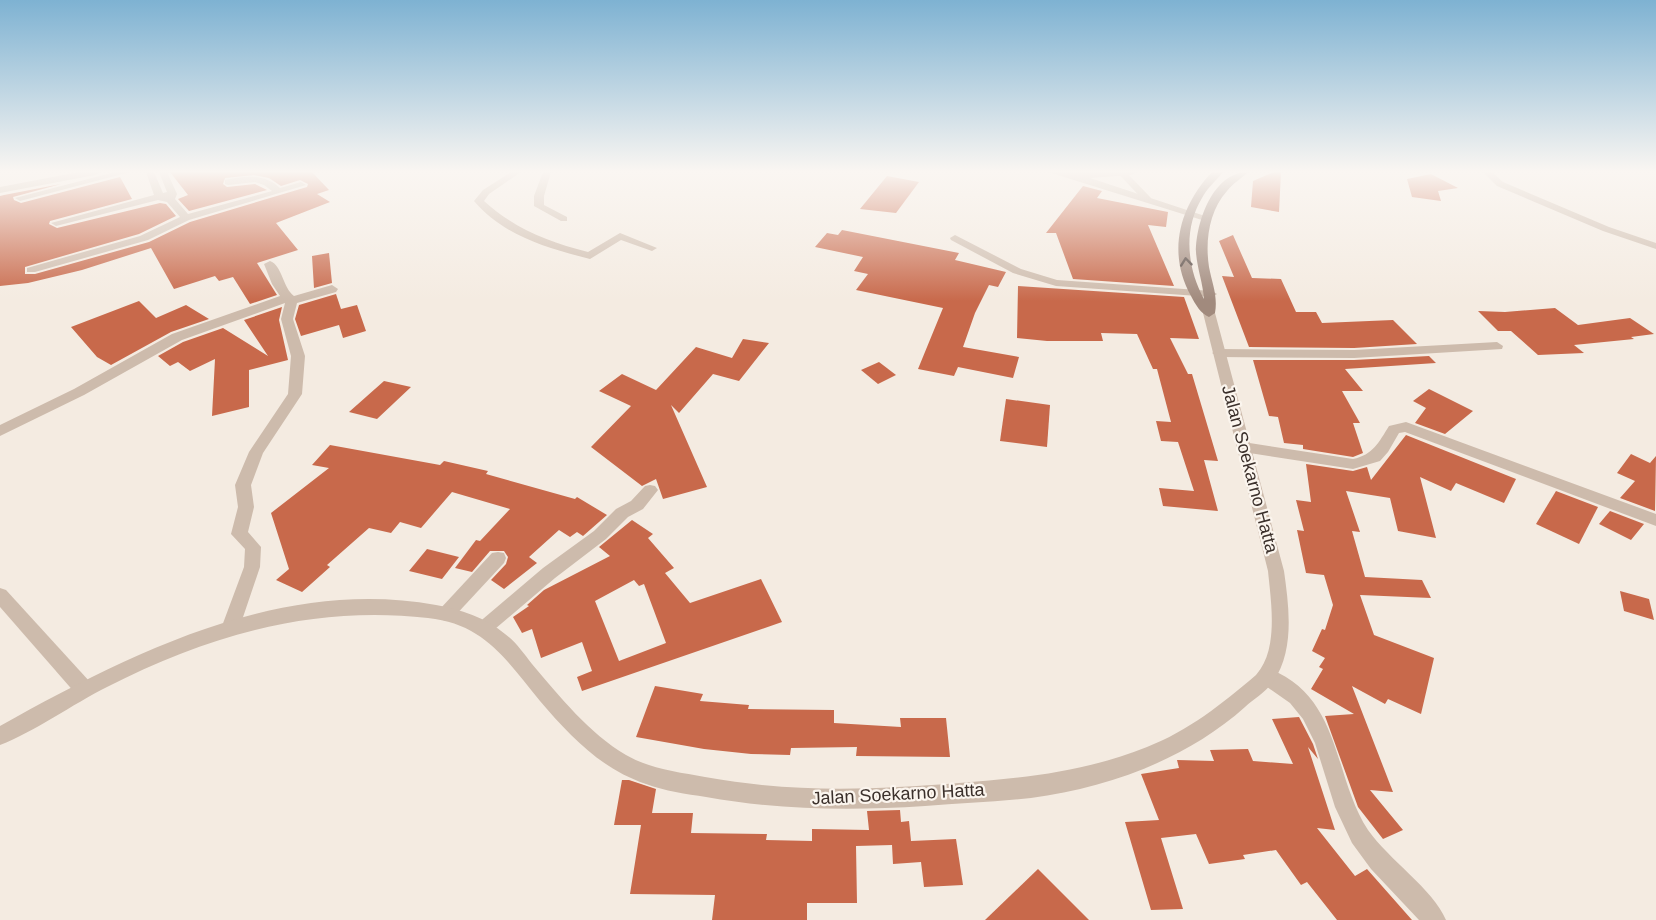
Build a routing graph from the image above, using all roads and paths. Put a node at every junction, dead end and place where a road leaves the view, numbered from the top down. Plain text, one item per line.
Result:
1 (90, 215) edge
2 (183, 215) edge
3 (197, 215) edge
4 (493, 215) edge
5 (556, 215) edge
6 (1190, 215) edge
7 (1198, 215) edge
8 (1208, 215) edge
9 (1573, 215) edge
10 (186, 218) junction
11 (1206, 218) junction
12 (564, 219) dead end
13 (56, 223) dead end
14 (955, 238) dead end
15 (1656, 246) edge
16 (652, 248) dead end
17 (270, 264) dead end
18 (32, 270) dead end
19 (332, 289) dead end
20 (1193, 293) junction
21 (1212, 294) junction
22 (290, 299) junction
23 (1209, 314) junction
24 (1497, 346) dead end
25 (1219, 353) junction
26 (0, 431) edge
27 (1243, 447) junction
28 (650, 490) dead end
29 (1656, 520) edge
30 (498, 558) dead end
31 (0, 595) edge
32 (446, 614) junction
33 (231, 626) junction
34 (483, 629) junction
35 (1267, 676) junction
36 (83, 688) junction
37 (0, 736) edge
38 (1434, 920) edge

1 - 13 lane
2 - 10 lane
3 - 10 lane
4 - 16 lane
5 - 12 lane
20 -> 6 main road, Jalan Soekarno Hatta
7 - 11 street
8 - 11 main road, Jalan Soekarno Hatta
9 - 15 lane
10 - 18 lane
11 - 21 main road, Jalan Soekarno Hatta
14 - 20 lane
17 - 22 street
19 - 22 street
20 - 21 lane
20 - 23 main road, Jalan Soekarno Hatta
21 - 23 main road, Jalan Soekarno Hatta
22 - 26 street
22 - 33 street
23 - 25 street, Jalan Soekarno Hatta
24 - 25 street
25 - 27 street, Jalan Soekarno Hatta
27 - 29 street
27 - 35 street, Jalan Soekarno Hatta
28 - 34 street
30 - 32 street
31 - 36 street
32 - 33 street, Jalan Soekarno Hatta
32 - 34 street, Jalan Soekarno Hatta
33 - 36 street, Jalan Soekarno Hatta
34 - 35 street, Jalan Soekarno Hatta
35 - 38 street
36 - 37 street, Jalan Soekarno Hatta

